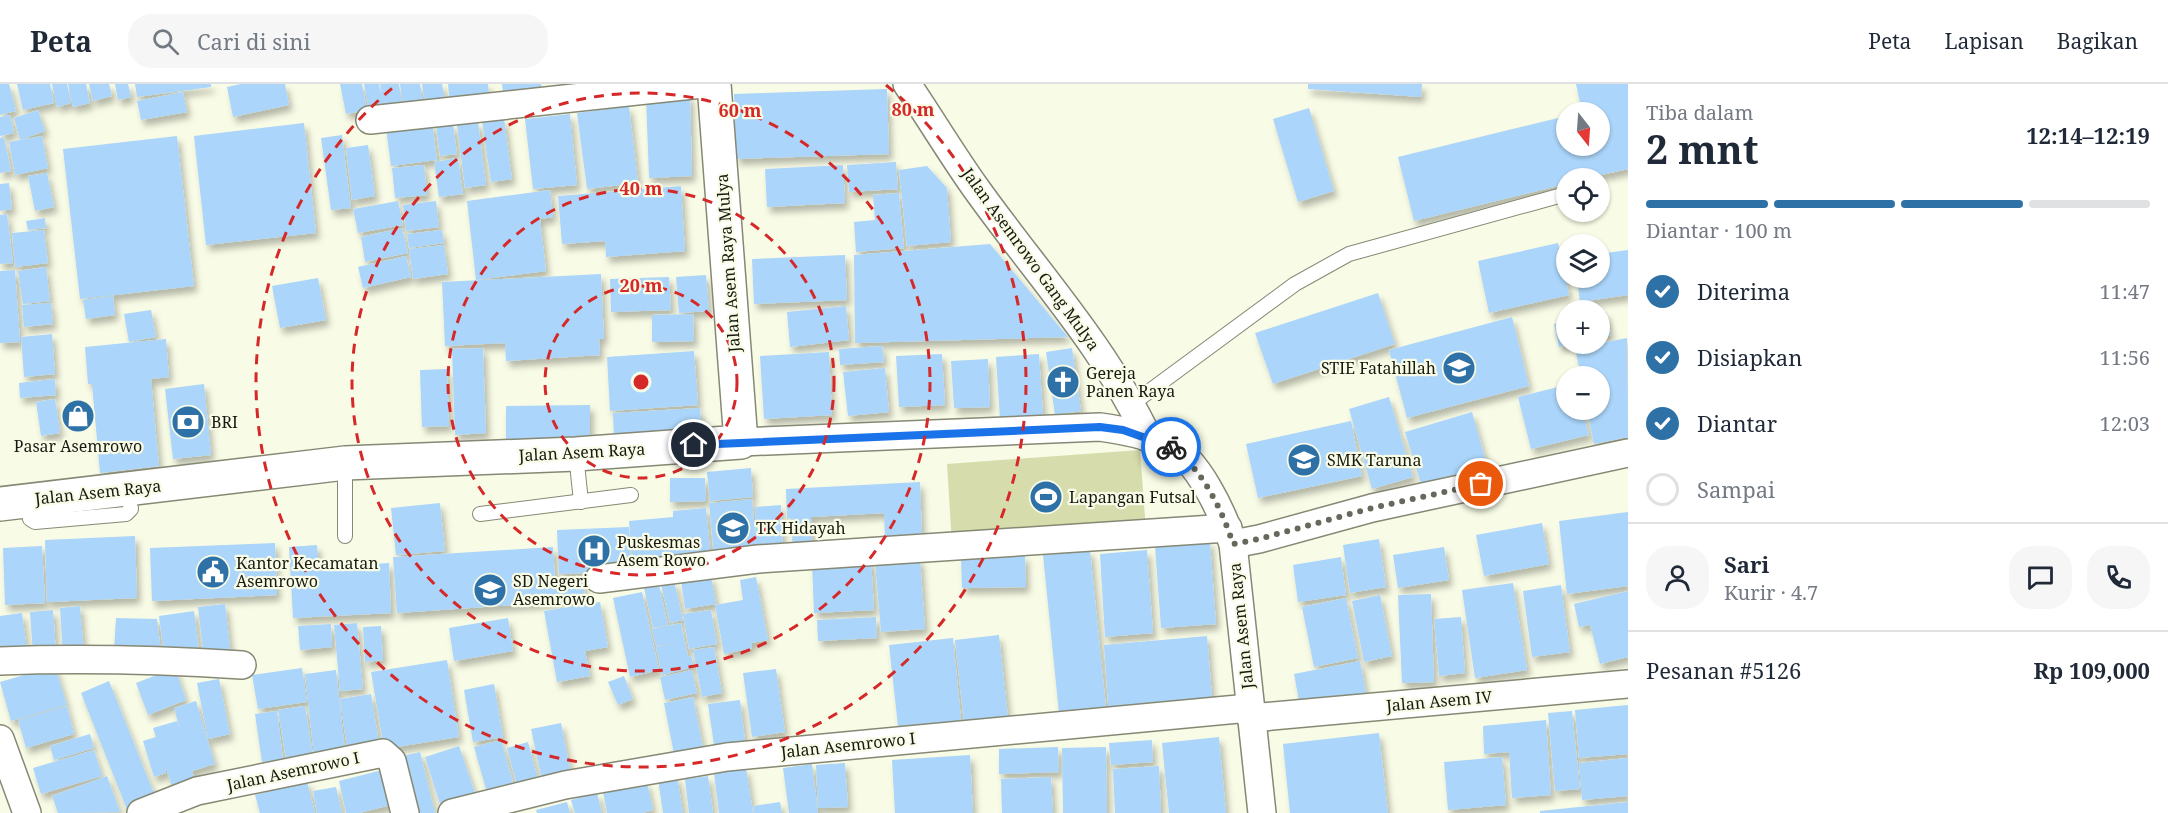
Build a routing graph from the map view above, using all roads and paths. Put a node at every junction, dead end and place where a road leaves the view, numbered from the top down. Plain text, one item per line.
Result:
1 (702, 84) edge
2 (714, 84) edge
3 (907, 84) edge
4 (370, 120) dead end
5 (1556, 197) edge
6 (1132, 404) junction
7 (1148, 438) junction
8 (741, 442) junction
9 (1628, 453) edge
10 (576, 454) junction
11 (345, 463) junction
12 (631, 495) dead end
13 (14, 502) edge
14 (582, 502) junction
15 (480, 514) dead end
16 (345, 536) dead end
17 (1230, 536) junction
18 (599, 579) dead end
19 (0, 661) edge
20 (242, 664) dead end
21 (1628, 684) edge
22 (1250, 713) junction
23 (0, 739) edge
24 (27, 813) edge
25 (141, 813) edge
26 (405, 813) edge
27 (452, 813) edge
28 (1262, 813) edge

1 - 4 street
2 - 8 street, Jalan Asem Raya Mulya
3 - 6 street, Jalan Asemrowo Gang Mulya
5 - 6 lane
6 - 7 street, Jalan Asemrowo Gang Mulya
7 - 8 street, Jalan Asem Raya
7 - 17 street, Jalan Asem Raya
8 - 10 street, Jalan Asem Raya
9 - 17 street
10 - 11 street, Jalan Asem Raya
10 - 14 lane
11 - 13 street, Jalan Asem Raya
11 - 16 lane
12 - 14 lane
14 - 15 lane
17 - 18 street
17 - 22 street, Jalan Asem Raya
19 - 20 street
21 - 22 street, Jalan Asem IV
22 - 27 street, Jalan Asemrowo I
22 - 28 street, Jalan Asem Raya
23 - 24 street
25 - 26 street, Jalan Asemrowo I

